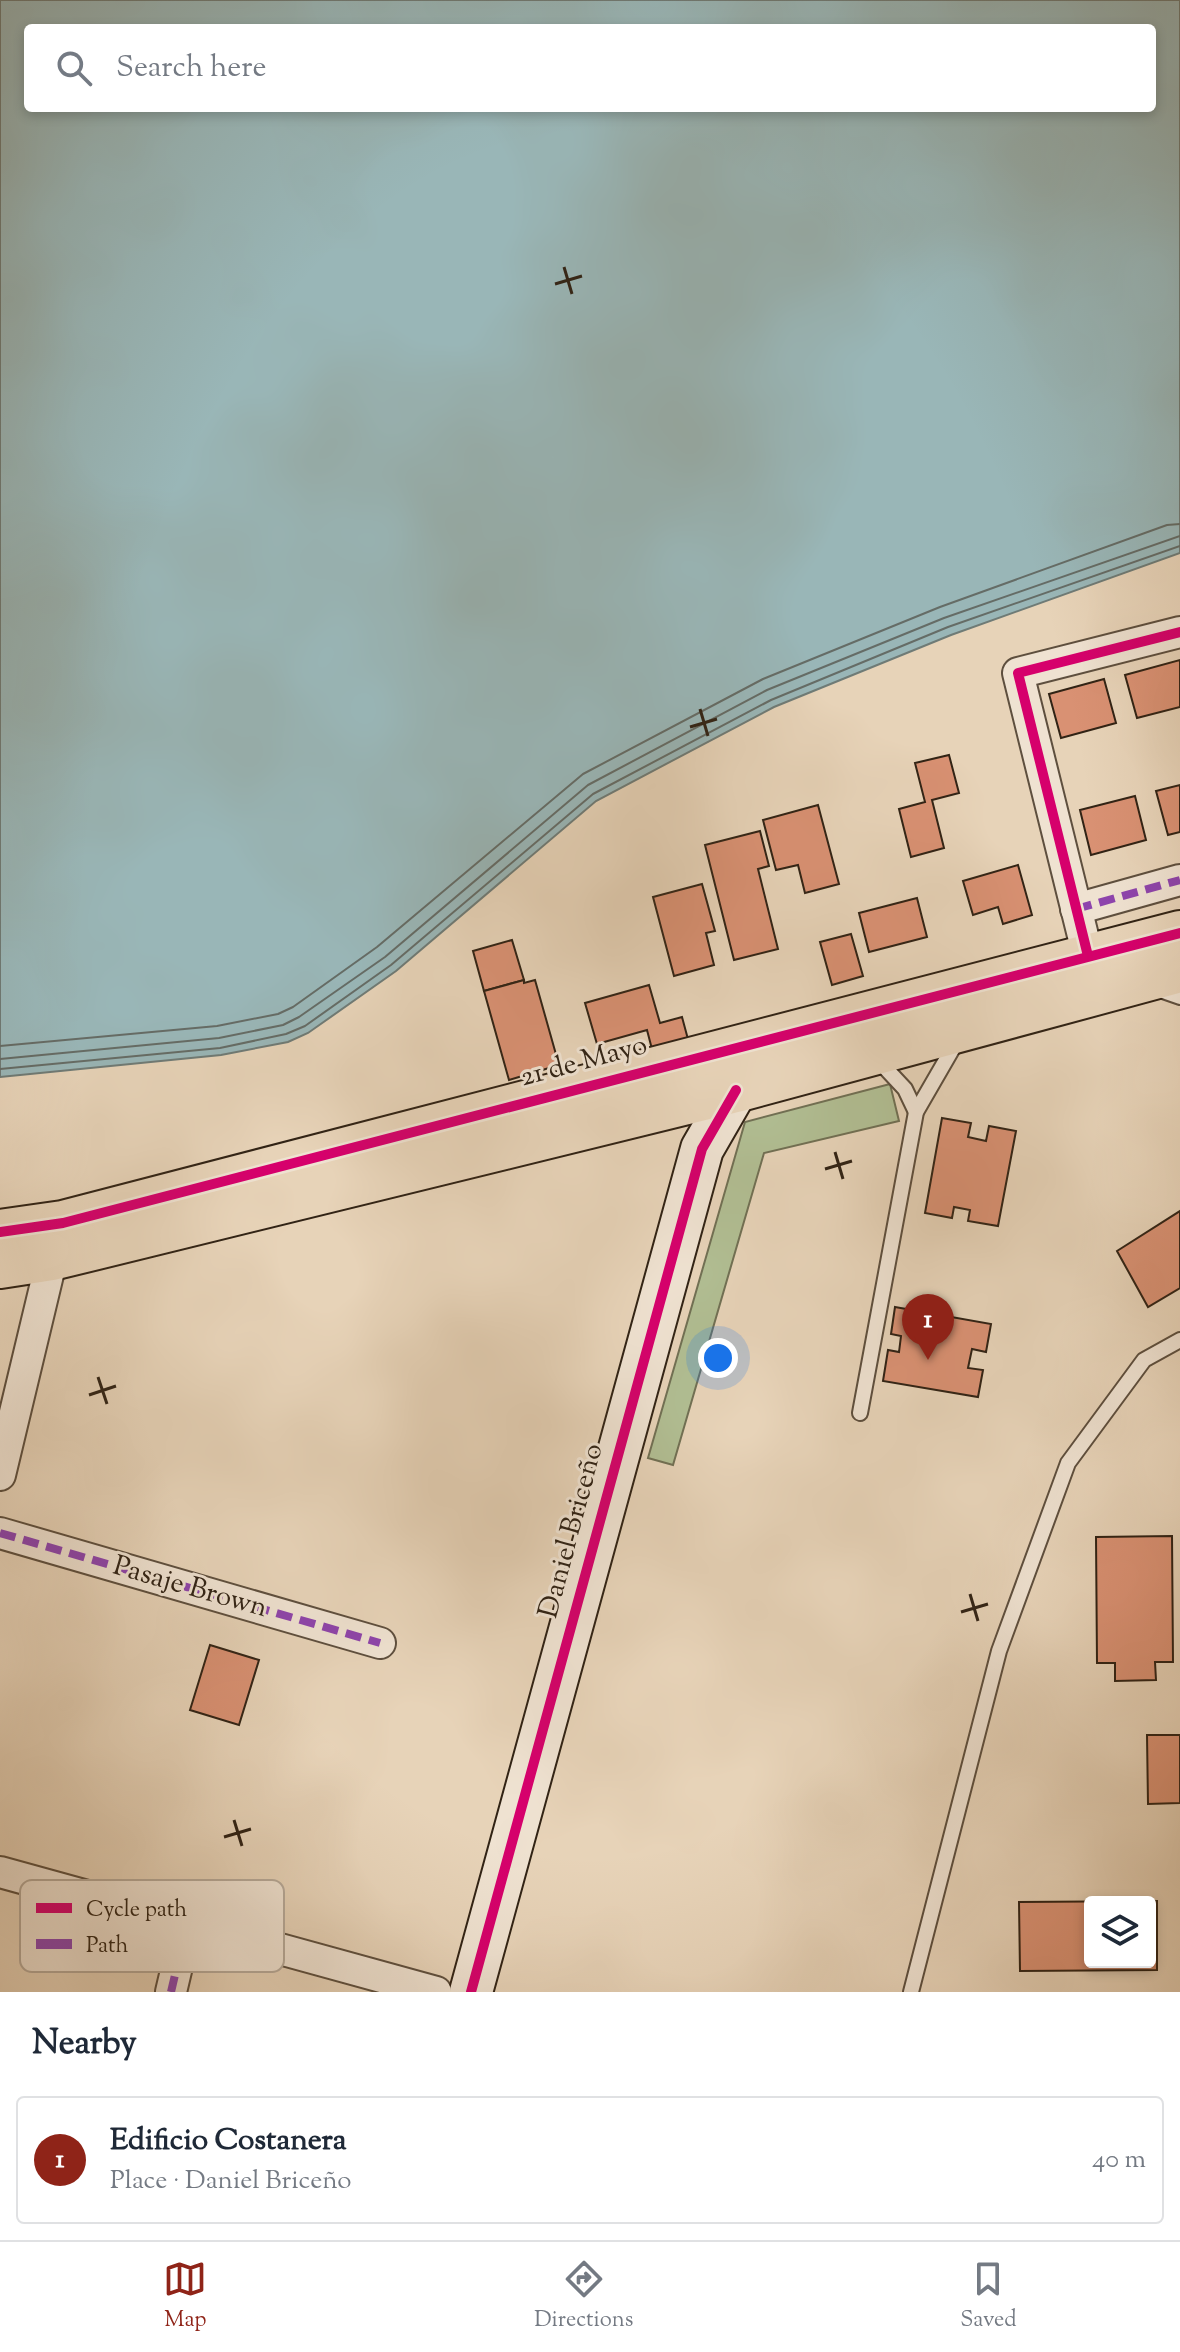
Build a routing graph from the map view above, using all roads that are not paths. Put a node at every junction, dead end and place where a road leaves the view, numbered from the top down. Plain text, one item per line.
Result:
1 (1180, 632) edge
2 (1180, 880) edge
3 (1076, 909) junction
4 (1180, 933) edge
5 (1088, 956) junction
6 (1180, 970) edge
7 (1134, 982) junction
8 (1180, 997) edge
9 (965, 1027) junction
10 (869, 1053) junction
11 (736, 1090) junction
12 (653, 1111) junction
13 (916, 1112) junction
14 (702, 1149) junction
15 (0, 1232) edge
16 (52, 1258) junction
17 (0, 1266) edge
18 (1180, 1340) edge
19 (860, 1413) dead end
20 (0, 1475) edge
21 (0, 1533) edge
22 (380, 1643) dead end
23 (0, 1872) edge
24 (29, 1880) edge
25 (284, 1950) edge
26 (176, 1972) edge
27 (171, 1992) edge
28 (436, 1992) edge
29 (471, 1992) edge
30 (911, 1992) edge

1 - 3 street
2 - 3 street
3 - 5 street
4 - 5 main road, 21 de Mayo
5 - 15 main road, 21 de Mayo
6 - 7 main road
7 - 8 lane
7 - 9 main road
9 - 10 main road
9 - 13 lane
10 - 11 main road
10 - 13 lane
11 - 12 main road
11 - 14 street, Daniel Briceño
12 - 14 street
12 - 16 main road
13 - 19 lane
14 - 29 street, Daniel Briceño
16 - 17 main road
16 - 20 street
18 - 30 lane
21 - 22 street, Pasaje Brown
23 - 24 street
25 - 28 street
26 - 27 street

